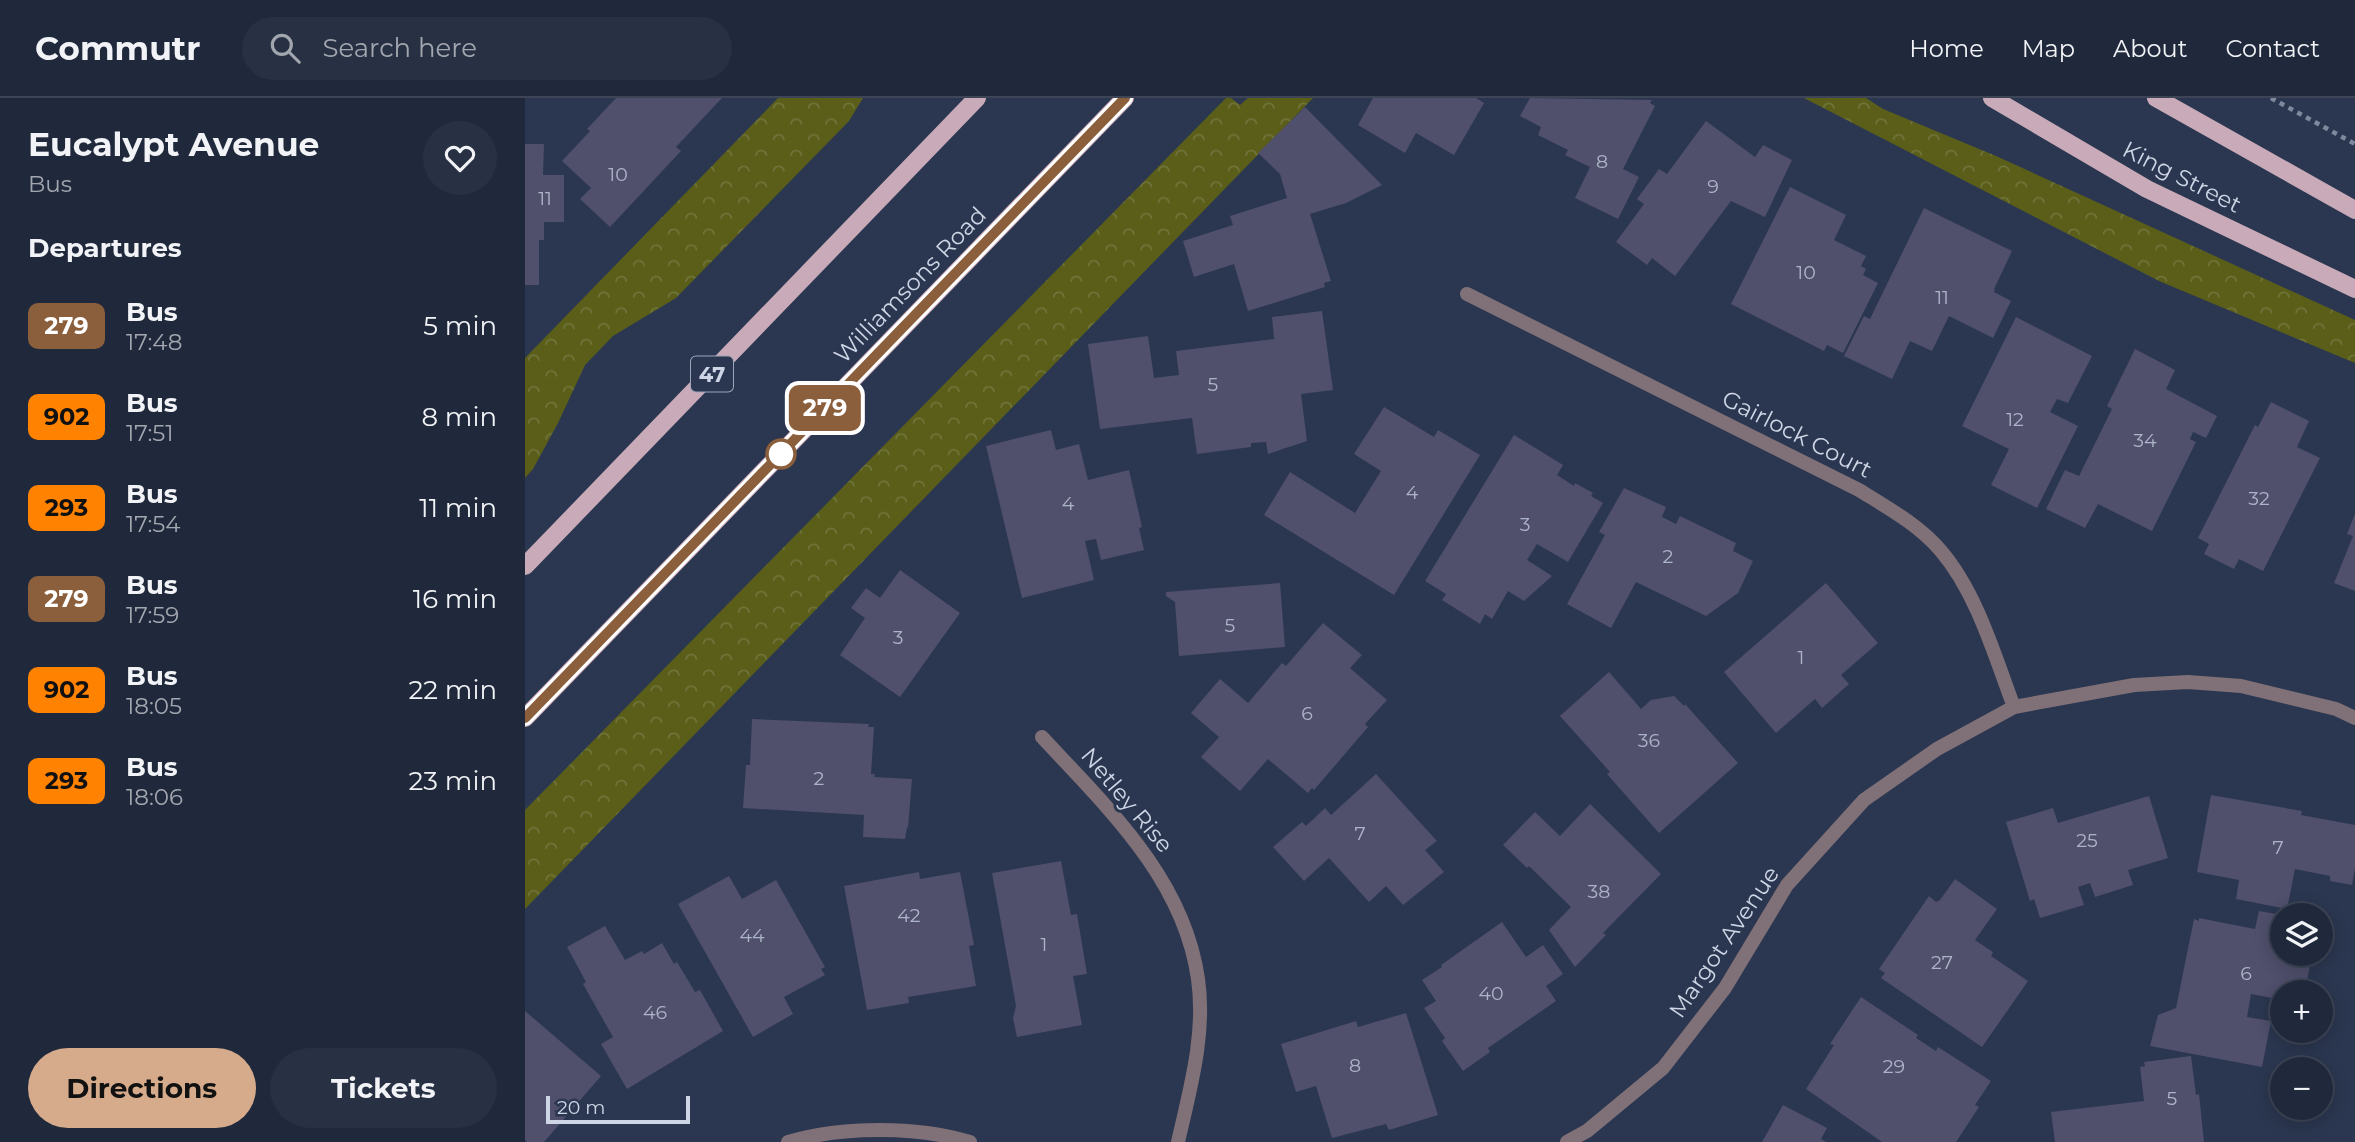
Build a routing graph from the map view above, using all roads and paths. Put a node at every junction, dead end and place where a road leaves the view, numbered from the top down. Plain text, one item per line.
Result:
1 (977, 98) edge
2 (1125, 98) edge
3 (1992, 98) edge
4 (2156, 98) edge
5 (2271, 98) edge
6 (2355, 144) edge
7 (2355, 210) edge
8 (2355, 289) edge
9 (1467, 294) dead end
10 (525, 566) edge
11 (2014, 707) junction
12 (525, 718) edge
13 (2355, 718) edge
14 (1042, 737) dead end
15 (788, 1142) edge
16 (970, 1142) edge
17 (1178, 1142) edge
18 (1567, 1142) edge

1 - 10 main road, 47
2 - 12 main road, Williamsons Road
3 - 8 main road, King Street
4 - 7 main road
5 - 6 path
9 - 11 street, Gairlock Court
11 - 13 street, Margot Avenue
11 - 18 street, Margot Avenue
14 - 17 street, Netley Rise
15 - 16 street

